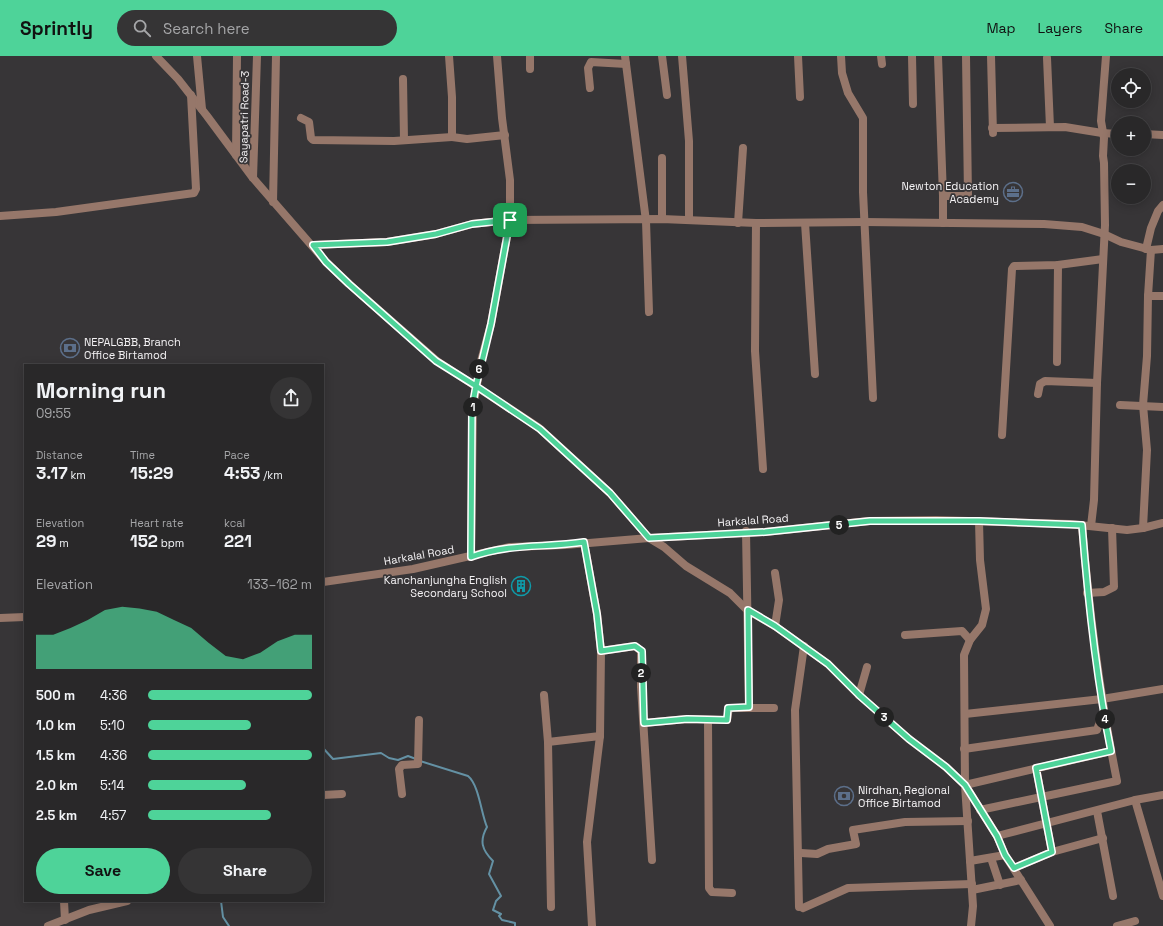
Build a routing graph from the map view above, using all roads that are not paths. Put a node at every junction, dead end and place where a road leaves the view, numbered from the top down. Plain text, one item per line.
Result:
1 (156, 56) edge
2 (197, 56) edge
3 (237, 56) edge
4 (257, 56) edge
5 (276, 56) edge
6 (449, 56) edge
7 (497, 56) edge
8 (530, 56) edge
9 (662, 56) edge
10 (682, 56) edge
11 (798, 56) edge
12 (841, 56) edge
13 (912, 56) edge
14 (938, 56) edge
15 (966, 56) edge
16 (991, 56) edge
17 (1106, 56) edge
18 (1047, 58) dead end
19 (626, 60) edge
20 (530, 69) dead end
21 (403, 79) dead end
22 (590, 88) dead end
23 (191, 95) junction
24 (667, 95) dead end
25 (800, 97) dead end
26 (913, 104) dead end
27 (202, 109) junction
28 (301, 118) dead end
29 (1050, 127) junction
30 (1102, 133) junction
31 (1111, 134) edge
32 (1151, 134) edge
33 (505, 135) junction
34 (1163, 135) edge
35 (452, 137) junction
36 (404, 140) junction
37 (743, 148) dead end
38 (236, 156) junction
39 (662, 158) dead end
40 (253, 178) junction
41 (943, 196) junction
42 (273, 202) junction
43 (1163, 205) edge
44 (0, 216) edge
45 (510, 220) junction
46 (662, 220) junction
47 (689, 220) junction
48 (646, 221) junction
49 (738, 222) junction
50 (864, 222) junction
51 (756, 223) junction
52 (806, 223) junction
53 (943, 223) junction
54 (1104, 234) junction
55 (313, 245) junction
56 (1148, 249) junction
57 (1163, 249) edge
58 (1103, 259) junction
59 (1058, 265) junction
60 (1148, 296) junction
61 (1163, 296) edge
62 (649, 312) dead end
63 (1057, 362) dead end
64 (815, 374) dead end
65 (1097, 383) junction
66 (476, 386) junction
67 (1038, 394) dead end
68 (873, 398) dead end
69 (1120, 405) dead end
70 (1143, 405) junction
71 (1163, 407) edge
72 (1002, 435) dead end
73 (763, 469) dead end
74 (979, 521) junction
75 (1163, 523) edge
76 (1082, 525) junction
77 (1091, 526) junction
78 (1112, 528) junction
79 (1144, 528) junction
80 (746, 531) junction
81 (649, 538) junction
82 (584, 542) junction
83 (471, 557) junction
84 (775, 573) dead end
85 (324, 582) edge
86 (1087, 593) junction
87 (748, 610) junction
88 (24, 617) edge
89 (0, 618) edge
90 (775, 626) junction
91 (905, 635) dead end
92 (970, 640) junction
93 (804, 646) junction
94 (601, 651) junction
95 (867, 667) dead end
96 (1163, 689) edge
97 (544, 695) dead end
98 (859, 695) junction
99 (1102, 699) junction
100 (749, 707) junction
101 (774, 708) dead end
102 (1103, 713) junction
103 (965, 714) junction
104 (419, 720) dead end
105 (708, 720) junction
106 (644, 723) junction
107 (600, 736) junction
108 (548, 742) junction
109 (964, 749) junction
110 (1111, 751) junction
111 (1036, 768) junction
112 (965, 785) junction
113 (342, 794) dead end
114 (402, 794) dead end
115 (324, 795) edge
116 (1163, 795) edge
117 (1041, 797) junction
118 (1135, 800) junction
119 (980, 810) junction
120 (1097, 812) junction
121 (968, 821) junction
122 (1047, 824) junction
123 (997, 836) junction
124 (1103, 838) junction
125 (1052, 852) junction
126 (801, 853) dead end
127 (1005, 855) junction
128 (991, 858) junction
129 (652, 860) dead end
130 (970, 862) junction
131 (1014, 868) junction
132 (1021, 880) junction
133 (1000, 885) junction
134 (972, 887) junction
135 (732, 893) dead end
136 (1113, 896) dead end
137 (1163, 896) edge
138 (64, 902) edge
139 (111, 903) edge
140 (551, 908) dead end
141 (65, 920) junction
142 (1136, 921) dead end
143 (48, 926) edge
144 (592, 926) edge
145 (970, 926) edge
146 (1050, 926) edge
147 (1117, 926) edge

1 - 23 street
2 - 27 street
3 - 38 street
4 - 40 street, Sayapatri Road-3
5 - 42 street
6 - 35 street
7 - 33 street
8 - 20 street
9 - 24 street
10 - 47 street
11 - 25 street
12 - 50 street
13 - 26 street
14 - 41 street
15 - 41 street
16 - 29 street
17 - 30 street
18 - 29 street
19 - 22 street
19 - 48 street
21 - 36 street
23 - 27 street
23 - 44 street
27 - 38 street
28 - 36 street
29 - 30 street
30 - 31 street
30 - 54 street
32 - 34 street
33 - 35 street
33 - 45 street
35 - 36 street
37 - 49 street
38 - 40 street
39 - 46 street
40 - 42 street
41 - 53 street
42 - 55 street
43 - 56 street
45 - 48 street
45 - 55 street
45 - 66 street
46 - 47 street
46 - 48 street
47 - 49 street
48 - 62 street
49 - 51 street
50 - 52 street
50 - 53 street
50 - 68 street
51 - 52 street
51 - 73 street
52 - 64 street
53 - 54 street
54 - 56 street
54 - 58 street
55 - 66 street
56 - 57 street
56 - 60 street
58 - 59 street
58 - 65 street
59 - 63 street
59 - 72 street
60 - 61 street
60 - 70 street
65 - 67 street
65 - 77 street
66 - 81 street
66 - 83 street
69 - 70 street
70 - 71 street
70 - 79 street
74 - 76 street, Harkalal Road
74 - 80 street, Harkalal Road
74 - 92 street
75 - 79 street, Harkalal Road
76 - 77 street, Harkalal Road
76 - 86 street
77 - 78 street, Harkalal Road
78 - 79 street, Harkalal Road
78 - 86 street
80 - 81 street, Harkalal Road
80 - 87 street
81 - 82 street, Harkalal Road
81 - 87 street
82 - 83 street, Harkalal Road
82 - 94 street
83 - 85 street, Harkalal Road
84 - 90 street
86 - 99 street
87 - 90 street
87 - 100 street
88 - 89 street
90 - 93 street
91 - 92 street
92 - 103 street
93 - 98 street
93 - 134 street
94 - 106 street
94 - 107 street
95 - 98 street
96 - 99 street
97 - 108 street
98 - 112 street
99 - 102 street
99 - 103 street
100 - 101 street
100 - 105 street
102 - 109 street
102 - 110 street
103 - 109 street
104 - 114 street
105 - 106 street
105 - 135 street
106 - 129 street
107 - 108 street
107 - 144 street
108 - 140 street
109 - 112 street
110 - 111 street
110 - 117 street
111 - 112 street
111 - 117 street
112 - 119 street
112 - 121 street
113 - 115 street
116 - 118 street
117 - 119 street
117 - 122 street
118 - 120 street
118 - 137 street
119 - 123 street
120 - 122 street
120 - 124 street
121 - 126 street
121 - 130 street
122 - 123 street
122 - 125 street
123 - 127 street
124 - 125 street
124 - 136 street
125 - 131 street
127 - 128 street
127 - 131 street
128 - 130 street
128 - 133 street
130 - 134 street
131 - 132 street
132 - 133 street
132 - 146 street
133 - 134 street
134 - 145 street
138 - 141 street
139 - 141 street
141 - 143 street
142 - 147 street

